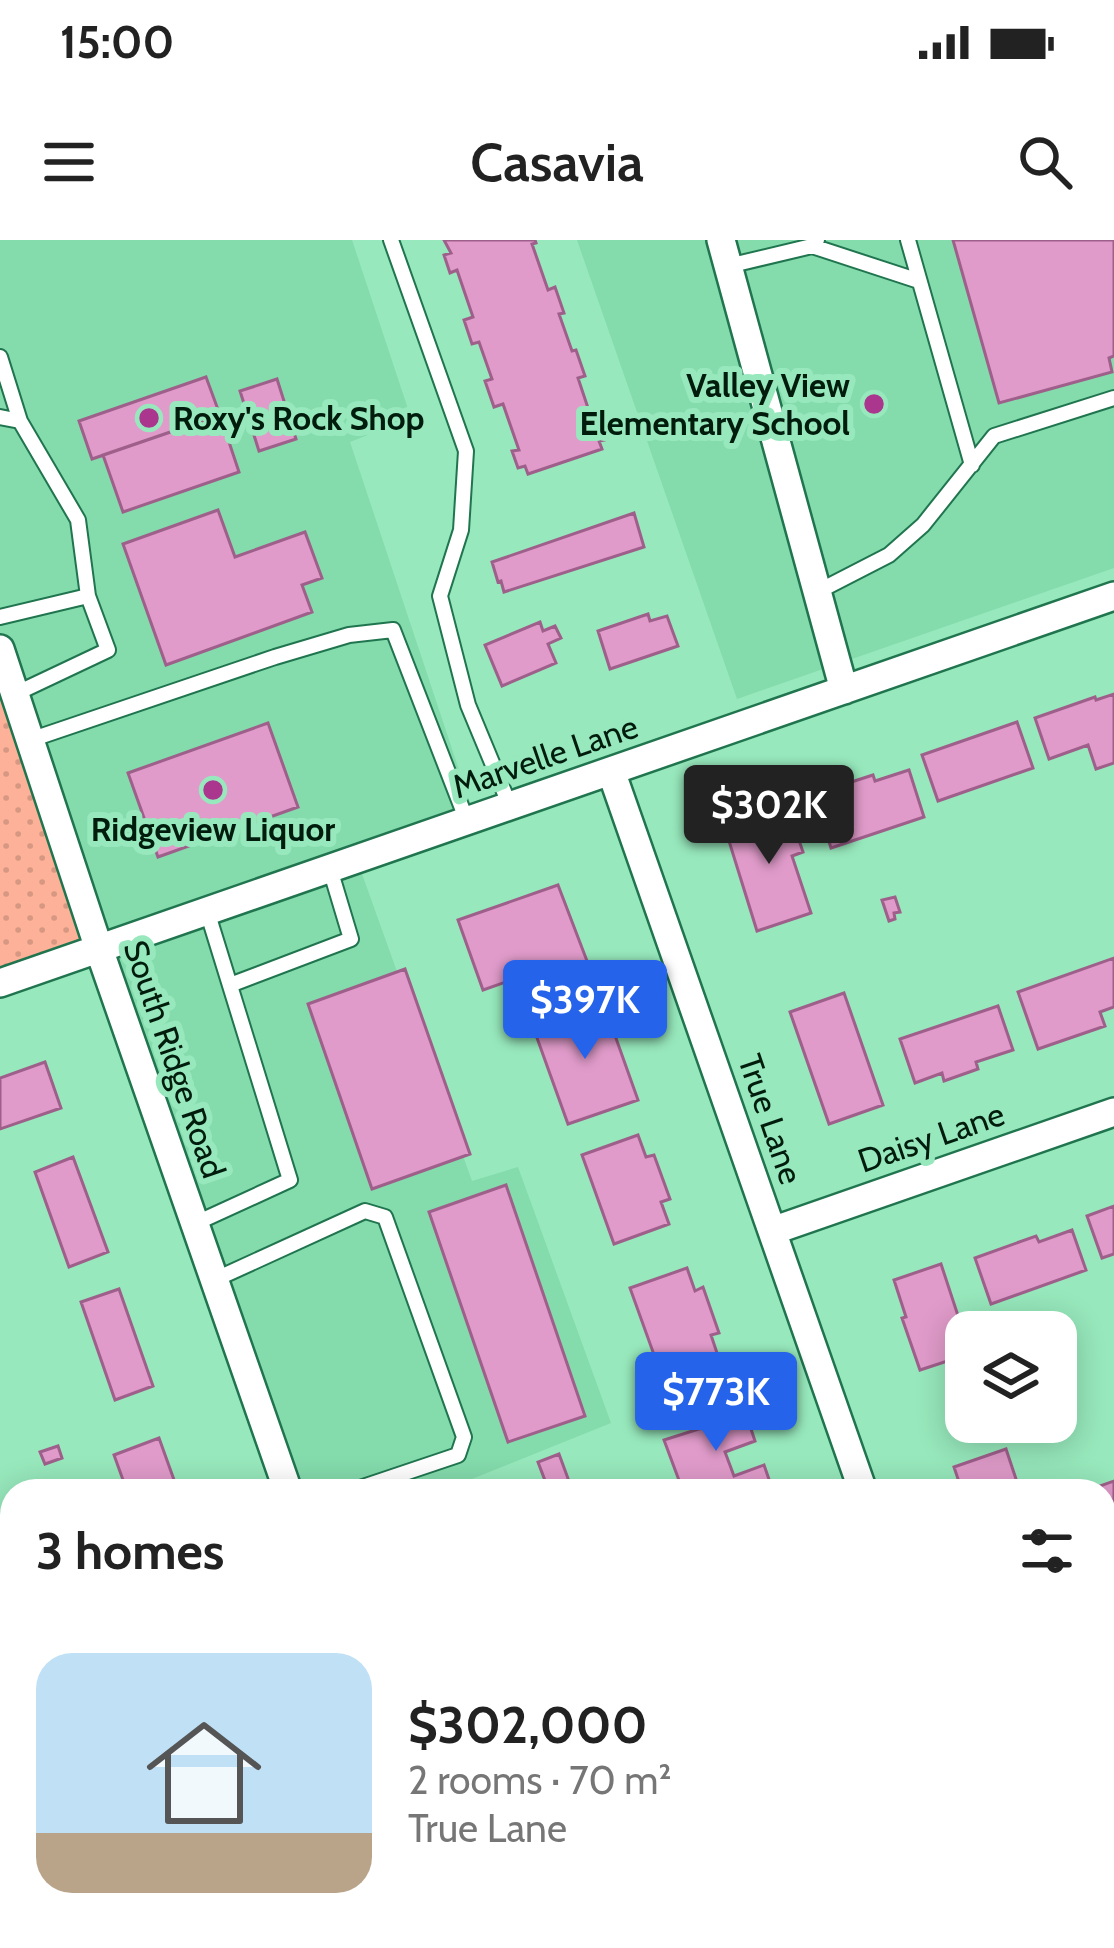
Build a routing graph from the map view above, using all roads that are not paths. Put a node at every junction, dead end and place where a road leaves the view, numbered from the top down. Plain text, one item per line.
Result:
1 (391, 240) edge
2 (908, 240) edge
3 (814, 243) edge
4 (724, 253) edge
5 (919, 281) junction
6 (0, 357) edge
7 (1114, 398) edge
8 (0, 417) edge
9 (20, 421) junction
10 (972, 465) junction
11 (818, 592) junction
12 (88, 596) junction
13 (1114, 596) edge
14 (0, 616) edge
15 (0, 649) edge
16 (844, 690) junction
17 (15, 694) junction
18 (30, 740) junction
19 (611, 771) junction
20 (510, 806) junction
21 (467, 821) junction
22 (330, 869) junction
23 (207, 911) junction
24 (99, 949) junction
25 (0, 983) edge
26 (230, 985) junction
27 (1114, 1112) edge
28 (194, 1224) junction
29 (772, 1231) junction
30 (214, 1280) junction
31 (284, 1479) edge
32 (387, 1479) edge
33 (859, 1479) edge

1 - 20 lane
2 - 5 lane
3 - 4 lane
3 - 5 lane
4 - 11 street
5 - 10 lane
6 - 9 lane
7 - 10 lane
8 - 9 lane
9 - 12 lane
10 - 11 lane
11 - 16 street
12 - 14 lane
12 - 17 lane
13 - 16 street, Marvelle Lane
15 - 17 street, South Ridge Road
16 - 19 street, Marvelle Lane
17 - 18 street, South Ridge Road
18 - 21 lane
18 - 24 street, South Ridge Road
19 - 20 street, Marvelle Lane
19 - 29 street, True Lane
20 - 21 street, Marvelle Lane
21 - 22 street, Marvelle Lane
22 - 23 street, Marvelle Lane
22 - 26 lane
23 - 24 street, Marvelle Lane
23 - 26 lane
24 - 25 street, Marvelle Lane
24 - 28 street, South Ridge Road
26 - 28 lane
27 - 29 street, Daisy Lane
28 - 30 street, South Ridge Road
29 - 33 street, True Lane
30 - 31 street, South Ridge Road
30 - 32 lane

